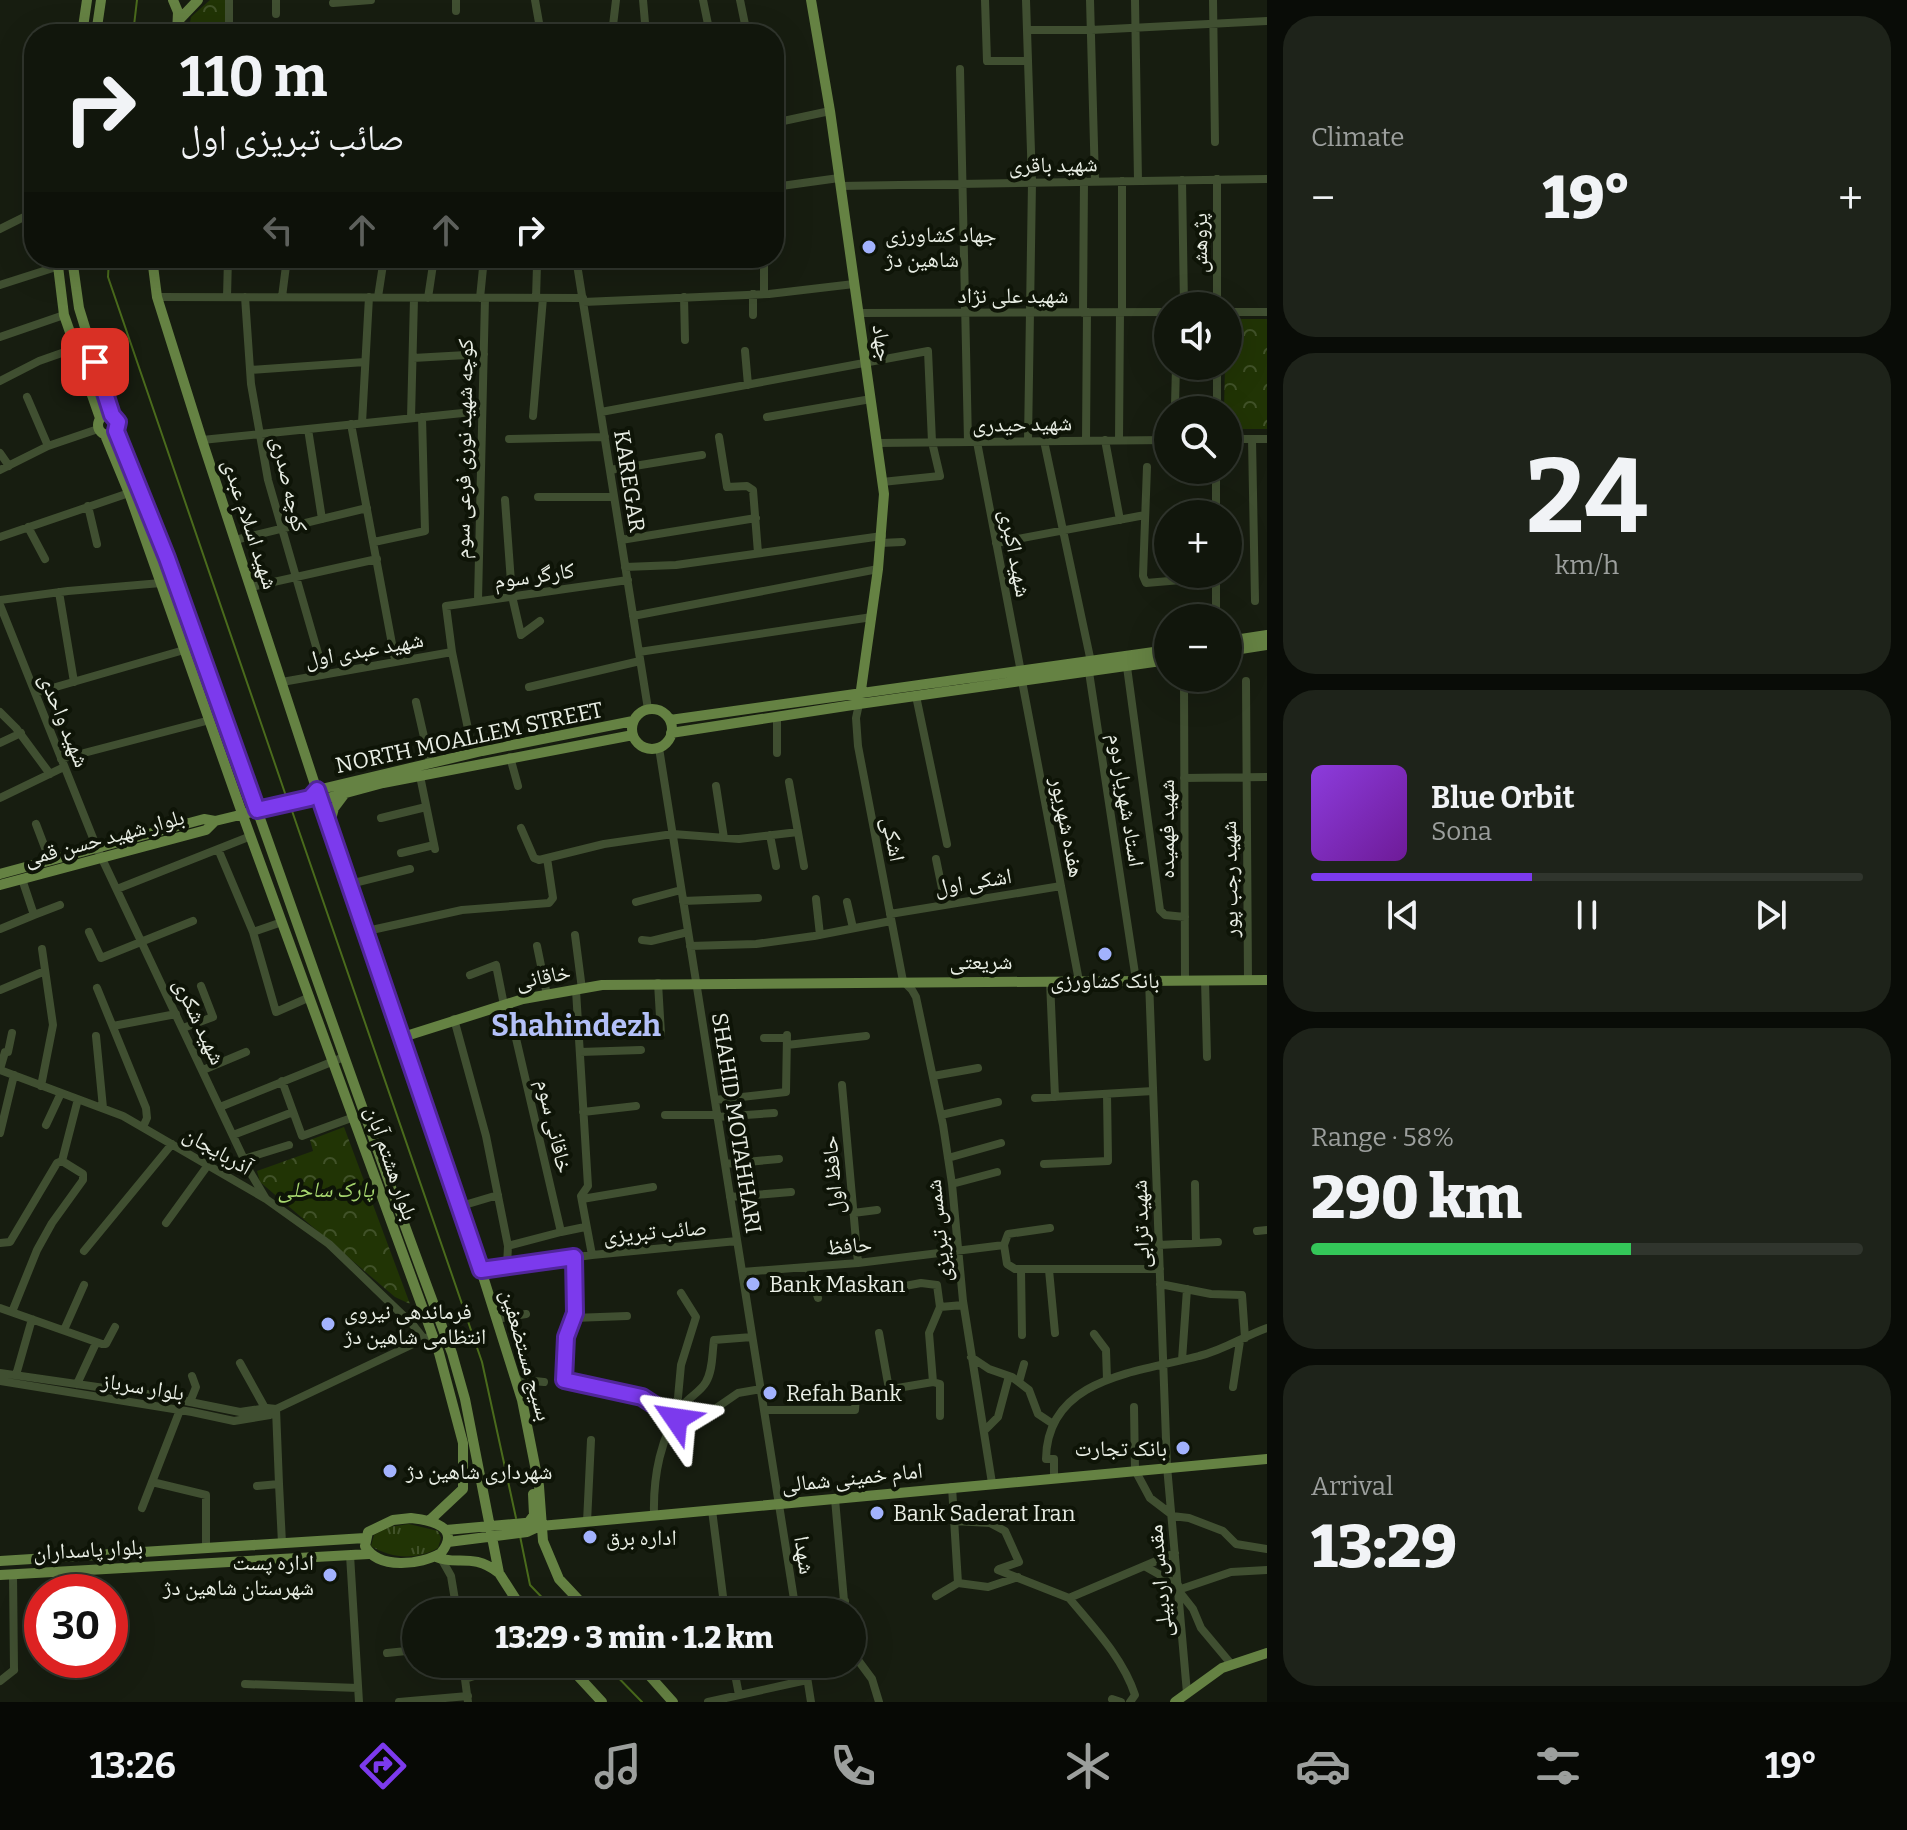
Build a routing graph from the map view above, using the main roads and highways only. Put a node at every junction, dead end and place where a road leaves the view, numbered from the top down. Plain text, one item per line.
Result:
1 (87, 0) edge
2 (101, 0) edge
3 (173, 0) edge
4 (198, 0) edge
5 (812, 0) edge
6 (84, 19) junction
7 (98, 21) junction
8 (178, 21) junction
9 (83, 24) edge
10 (98, 24) edge
11 (178, 24) edge
12 (57, 268) edge
13 (73, 268) edge
14 (153, 268) edge
15 (112, 415) junction
16 (105, 428) junction
17 (1267, 635) edge
18 (1242, 639) edge
19 (1267, 645) edge
20 (1242, 649) edge
21 (1154, 653) edge
22 (1154, 662) edge
23 (1090, 667) junction
24 (1021, 676) junction
25 (860, 698) junction
26 (670, 720) junction
27 (633, 721) junction
28 (671, 733) junction
29 (633, 735) junction
30 (406, 773) junction
31 (346, 792) junction
32 (312, 797) junction
33 (257, 810) junction
34 (242, 813) junction
35 (330, 825) junction
36 (99, 853) junction
37 (0, 874) edge
38 (0, 885) edge
39 (1267, 980) edge
40 (696, 982) joint
41 (403, 1037) junction
42 (339, 1058) junction
43 (384, 1184) junction
44 (1267, 1459) edge
45 (534, 1468) junction
46 (430, 1520) junction
47 (527, 1526) junction
48 (540, 1526) junction
49 (496, 1530) junction
50 (447, 1536) junction
51 (365, 1538) junction
52 (369, 1554) junction
53 (439, 1558) junction
54 (0, 1561) edge
55 (499, 1573) junction
56 (0, 1575) edge
57 (515, 1598) edge
58 (577, 1598) edge
59 (1267, 1653) edge
60 (580, 1678) edge
61 (652, 1678) edge
62 (602, 1702) edge
63 (673, 1702) edge
64 (1175, 1702) edge

1 - 6 main road
2 - 7 main road
3 - 8 main road
4 - 8 main road
5 - 25 main road, جهاد
6 - 7 main road
6 - 9 main road
7 - 10 main road
8 - 11 main road
12 - 16 main road
13 - 15 main road
14 - 32 main road, شهید اسلام عبدی
15 - 16 main road
15 - 16 main road
16 - 33 main road, بلوار هشتم آبان
16 - 34 main road, بلوار هشتم آبان
17 - 18 main road
19 - 20 main road
21 - 23 main road
22 - 23 main road
23 - 24 main road
24 - 25 main road
24 - 25 main road
25 - 26 main road
25 - 28 main road
26 - 27 main road
26 - 28 main road
27 - 29 main road
27 - 30 main road, NORTH MOALLEM STREET
28 - 29 main road
29 - 30 main road, NORTH MOALLEM STREET
30 - 31 main road, NORTH MOALLEM STREET
30 - 32 main road, NORTH MOALLEM STREET
31 - 32 main road, NORTH MOALLEM STREET
31 - 35 main road
32 - 33 main road, بلوار شهید حسن قمی
32 - 35 main road, بسیج مستضعفین
33 - 34 main road, بلوار شهید حسن قمی
33 - 42 main road, بلوار هشتم آبان
34 - 36 main road, بلوار شهید حسن قمی
34 - 42 main road, بلوار هشتم آبان
35 - 41 main road, بسیج مستضعفین
36 - 37 main road, بلوار شهید حسن قمی
36 - 38 main road, بلوار شهید حسن قمی
39 - 40 main road, شریعتی
40 - 41 main road, خاقانی
41 - 45 main road, بسیج مستضعفین
42 - 43 main road, بلوار هشتم آبان
42 - 43 main road, بلوار هشتم آبان
43 - 46 main road, بلوار هشتم آبان
43 - 49 main road, بلوار هشتم آبان
44 - 48 main road, امام خمینی شمالی
45 - 47 main road, بسیج مستضعفین
45 - 48 main road, بسیج مستضعفین
46 - 50 main road
46 - 51 main road
47 - 48 main road, امام خمینی شمالی
47 - 49 main road, امام خمینی شمالی
48 - 58 main road, بسیج مستضعفین
49 - 50 main road
49 - 55 main road, بلوار هشتم آبان
50 - 53 main road
51 - 52 main road
51 - 54 main road, بلوار پاسداران
52 - 53 main road, بلوار پاسداران
52 - 56 main road, بلوار پاسداران
53 - 55 main road, بلوار پاسداران
55 - 57 main road
59 - 64 main road
60 - 62 main road
61 - 63 main road

